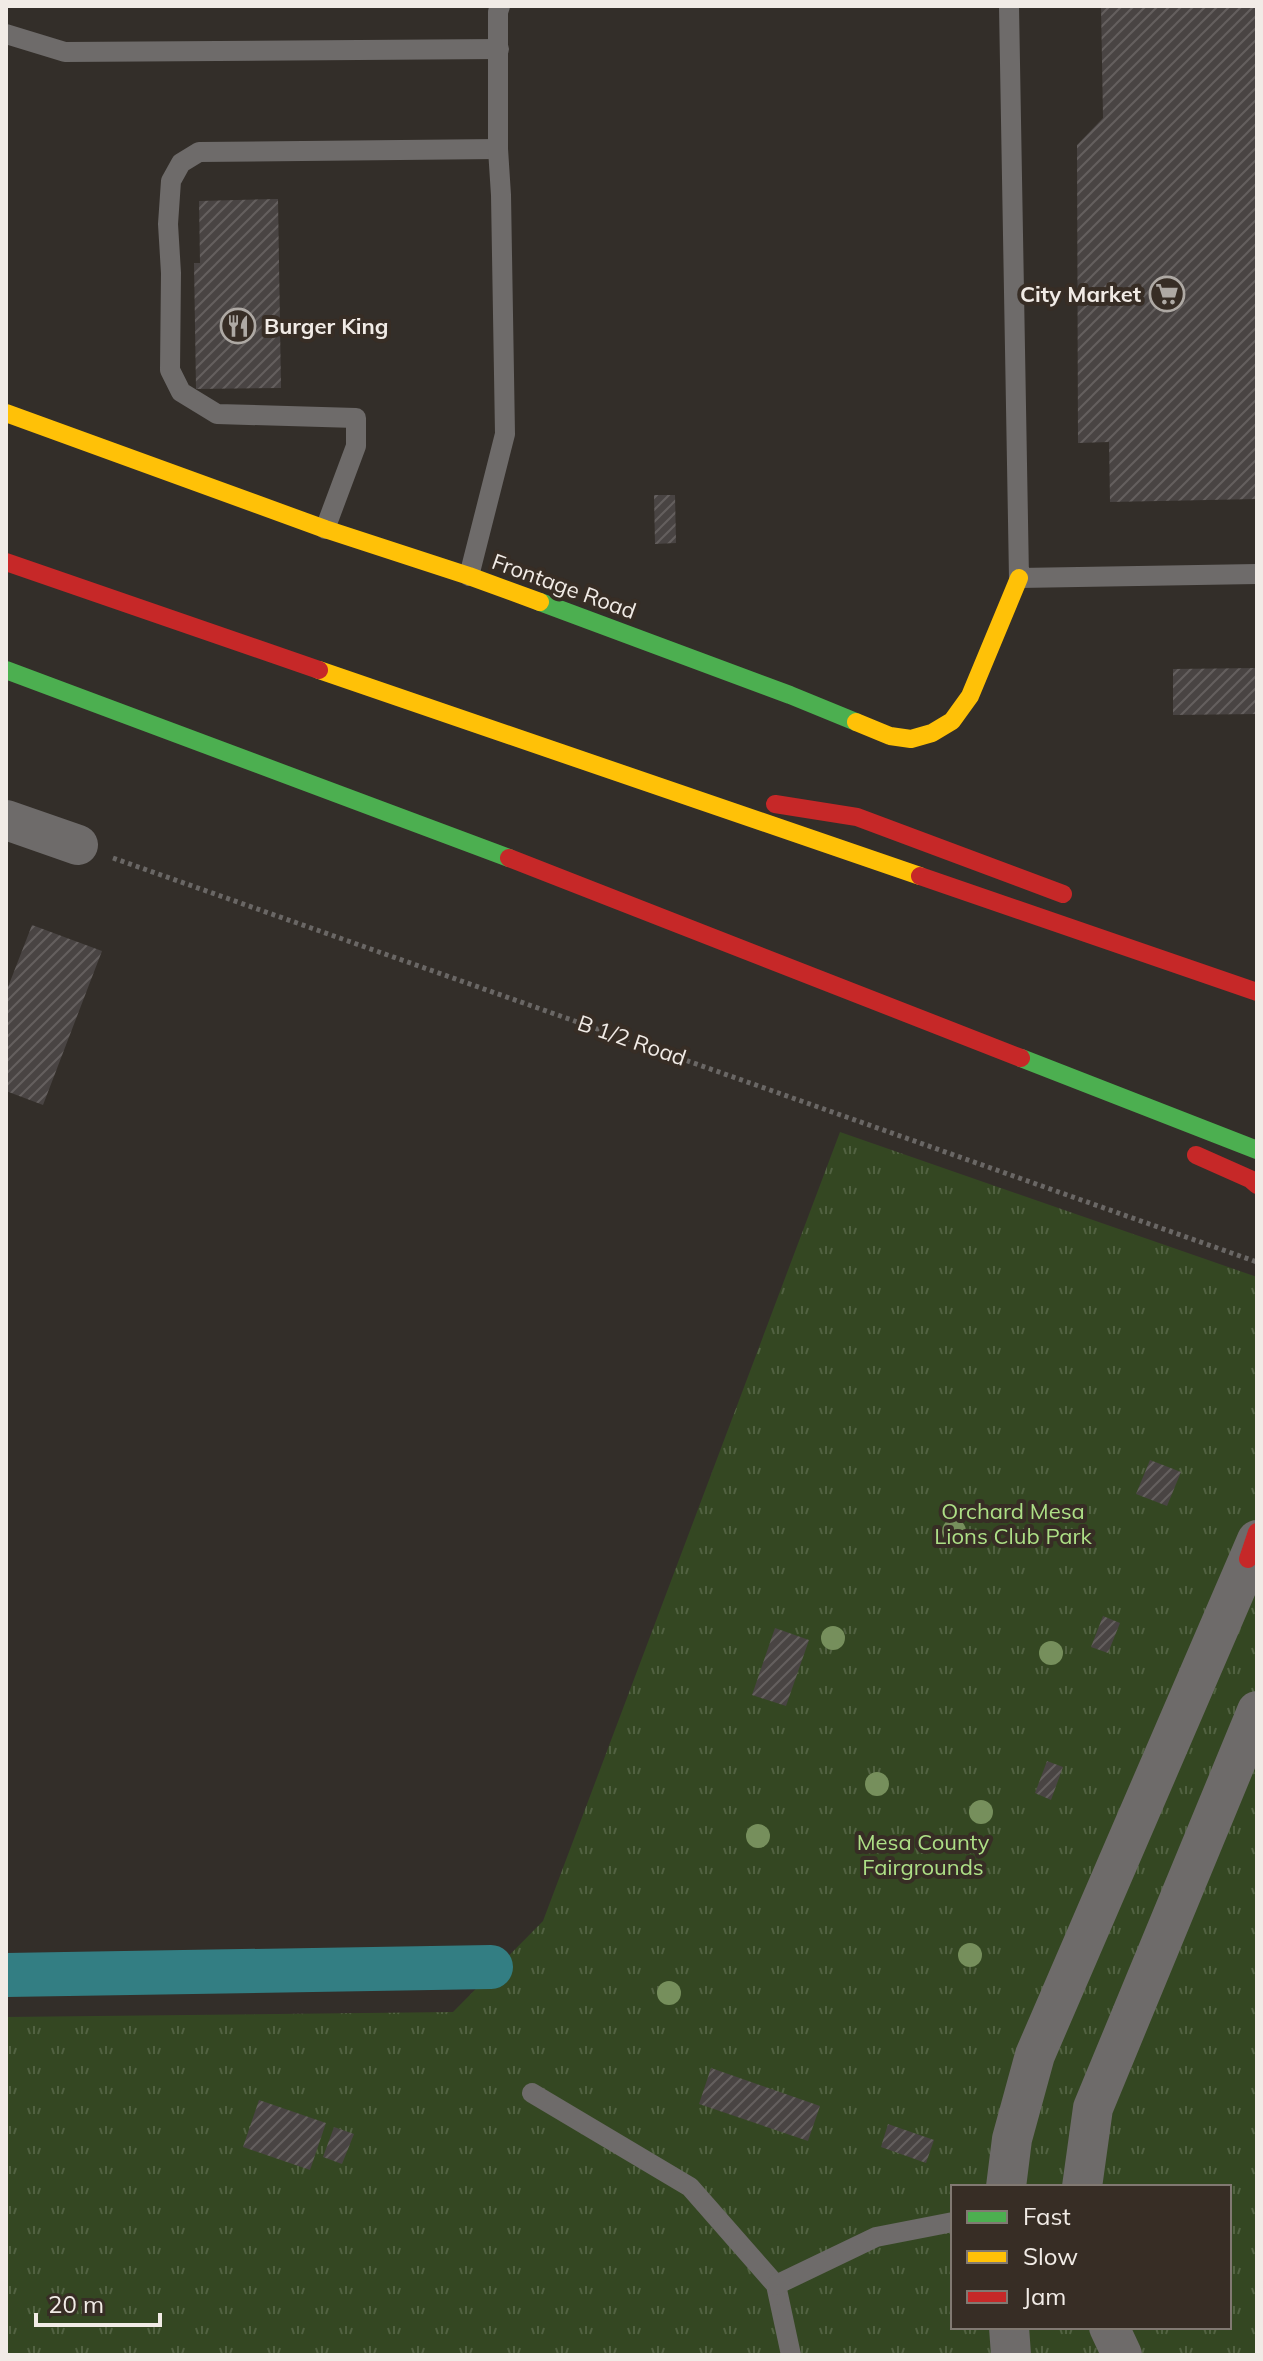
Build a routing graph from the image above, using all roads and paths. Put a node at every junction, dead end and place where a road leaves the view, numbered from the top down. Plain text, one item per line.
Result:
1 (500, 6) edge
2 (1009, 6) edge
3 (6, 34) edge
4 (499, 49) junction
5 (498, 149) junction
6 (6, 413) edge
7 (325, 529) junction
8 (6, 562) edge
9 (1257, 574) edge
10 (469, 576) junction
11 (1019, 578) junction
12 (6, 670) edge
13 (655, 784) junction
14 (6, 820) edge
15 (78, 845) joint
16 (511, 859) junction
17 (1079, 900) dead end
18 (1257, 992) edge
19 (966, 1056) dead end
20 (1257, 1150) edge
21 (1186, 1151) dead end
22 (1257, 1185) edge
23 (1257, 1262) edge
24 (1254, 1543) edge
25 (1257, 1711) edge
26 (532, 2093) dead end
27 (1006, 2185) edge
28 (1082, 2185) edge
29 (951, 2222) edge
30 (776, 2285) junction
31 (1009, 2329) edge
32 (1110, 2329) edge
33 (791, 2355) edge
34 (1011, 2355) edge
35 (1122, 2355) edge

1 - 4 lane
2 - 11 lane
3 - 4 lane
4 - 5 lane
5 - 7 lane
5 - 10 lane
6 - 7 main road, Frontage Road
7 - 10 main road, Frontage Road
8 - 13 main road
9 - 11 lane
10 - 11 main road, Frontage Road
12 - 16 main road
13 - 17 main road
13 - 18 main road
14 - 15 street
15 - 23 path, B 1/2 Road
16 - 19 main road
16 - 20 main road
21 - 22 main road
24 - 27 street
25 - 28 street
26 - 30 lane
29 - 30 lane
30 - 33 lane
31 - 34 street
32 - 35 street

